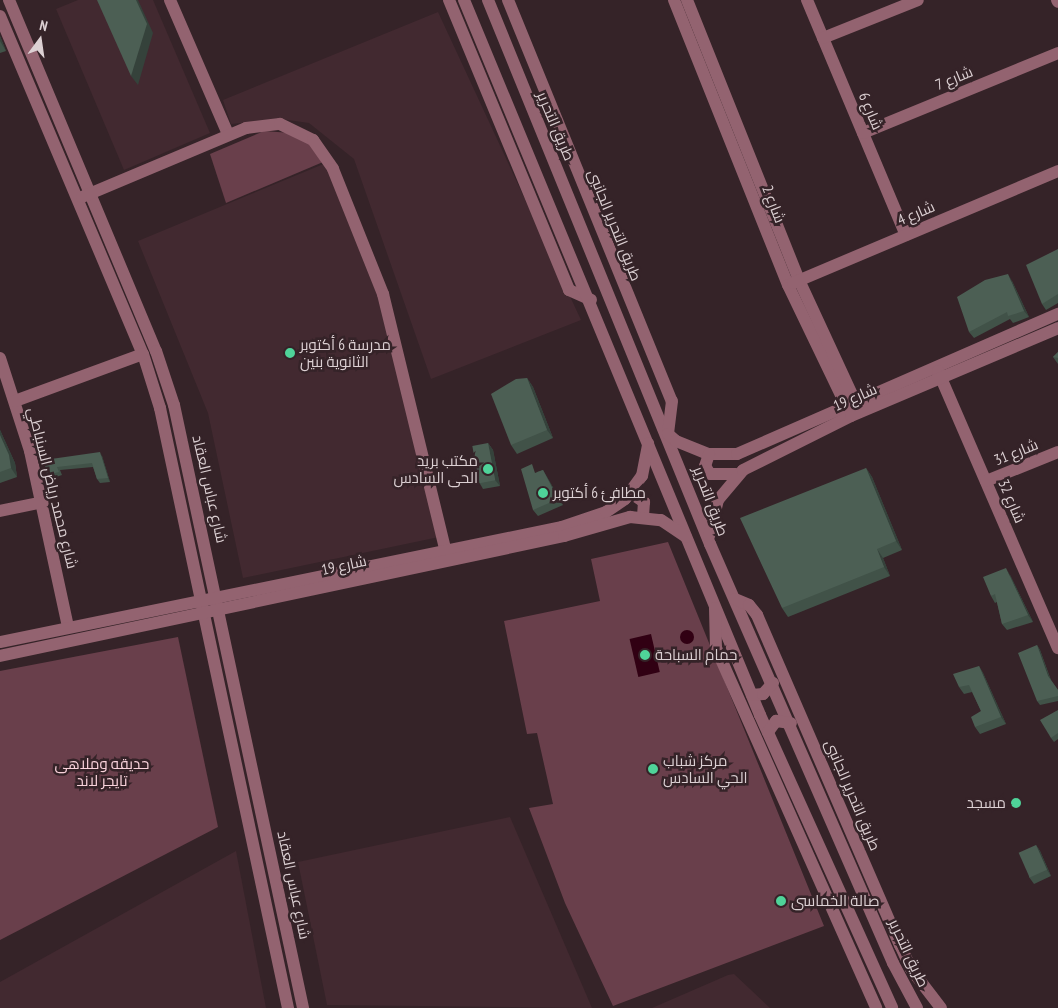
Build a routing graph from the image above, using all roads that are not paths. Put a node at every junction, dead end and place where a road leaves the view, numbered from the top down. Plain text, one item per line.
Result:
1 (9, 0) edge
2 (170, 0) edge
3 (449, 0) edge
4 (464, 0) edge
5 (488, 0) edge
6 (508, 0) edge
7 (674, 0) edge
8 (687, 0) edge
9 (807, 0) edge
10 (918, 0) edge
11 (0, 16) edge
12 (823, 38) junction
13 (1058, 53) edge
14 (530, 107) junction
15 (509, 111) junction
16 (60, 122) junction
17 (48, 127) junction
18 (863, 133) junction
19 (228, 134) junction
20 (546, 143) junction
21 (526, 151) junction
22 (1058, 171) edge
23 (90, 193) junction
24 (78, 200) junction
25 (906, 235) junction
26 (793, 282) junction
27 (591, 300) junction
28 (1058, 314) edge
29 (1058, 328) edge
30 (143, 354) junction
31 (0, 358) edge
32 (936, 366) junction
33 (941, 378) junction
34 (15, 400) junction
35 (849, 402) junction
36 (855, 414) junction
37 (668, 434) junction
38 (648, 441) junction
39 (1058, 452) edge
40 (709, 454) junction
41 (736, 474) junction
42 (986, 482) junction
43 (631, 493) junction
44 (43, 502) junction
45 (0, 511) edge
46 (643, 517) junction
47 (563, 531) junction
48 (689, 540) junction
49 (709, 541) junction
50 (445, 548) junction
51 (216, 596) junction
52 (735, 600) junction
53 (202, 605) junction
54 (716, 605) junction
55 (219, 609) junction
56 (1053, 624) edge
57 (68, 627) junction
58 (0, 642) edge
59 (1058, 648) edge
60 (0, 656) edge
61 (773, 683) junction
62 (752, 695) junction
63 (791, 722) junction
64 (768, 732) junction
65 (861, 944) junction
66 (900, 945) junction
67 (854, 961) junction
68 (893, 963) junction
69 (288, 1008) edge
70 (304, 1008) edge
71 (876, 1008) edge
72 (892, 1008) edge
73 (917, 1008) edge
74 (941, 1008) edge

1 - 16 street, شارع عباس العقاد
2 - 19 street
3 - 27 street
4 - 15 street
5 - 14 street, طريق التحرير
6 - 37 street, طريق التحرير الجانبى
7 - 26 street, شارع 2
8 - 26 street, شارع 2
9 - 12 street, شارع 6
10 - 12 street
11 - 17 street, شارع عباس العقاد
12 - 18 street, شارع 6
13 - 18 street, شارع 7
14 - 15 street
14 - 20 street, طريق التحرير
15 - 21 street
16 - 17 street
16 - 23 street, شارع عباس العقاد
17 - 24 street, شارع عباس العقاد
18 - 25 street, شارع 6
19 - 23 street
19 - 50 street
20 - 21 street
20 - 37 street, طريق التحرير
21 - 27 street
22 - 25 street, شارع 4
23 - 24 street
23 - 51 street, شارع عباس العقاد
24 - 30 street, شارع عباس العقاد
25 - 26 street, شارع 4
26 - 35 street, شارع 2
27 - 38 street
28 - 32 street, شارع 19
29 - 33 street, شارع 19
30 - 34 street
30 - 53 street, شارع عباس العقاد
31 - 34 street, شارع محمد رياض السنباطي
32 - 33 street, شارع 32
32 - 35 street, شارع 19
33 - 36 street, شارع 19
33 - 42 street, شارع 32
34 - 44 street, شارع محمد رياض السنباطي
35 - 36 street, شارع 2
35 - 40 street, شارع 19
36 - 41 street, شارع 19
37 - 40 street, شارع 19
37 - 49 street, طريق التحرير
38 - 43 street, شارع 19
38 - 48 street
39 - 42 street, شارع 31
40 - 41 street
41 - 49 street
42 - 56 street, شارع 32
43 - 46 street
43 - 47 street, شارع 19
44 - 45 street
44 - 57 street, شارع محمد رياض السنباطي
46 - 47 street, شارع 19
46 - 48 street, شارع 19
47 - 50 street, شارع 19
47 - 55 street, شارع 19
48 - 54 street
49 - 52 street, طريق التحرير
50 - 51 street, شارع 19
51 - 53 street, شارع 19
51 - 55 street, شارع عباس العقاد
52 - 61 street, طريق التحرير
52 - 66 street, طريق التحرير الجانبى
53 - 55 street, شارع 19
53 - 57 street, شارع 19
53 - 60 street, شارع 19
53 - 69 street, شارع عباس العقاد
54 - 62 street
54 - 67 street
55 - 70 street, شارع عباس العقاد
56 - 59 street, شارع 32
57 - 58 street, شارع 19
61 - 62 street
61 - 63 street, طريق التحرير
62 - 64 street
63 - 64 street
63 - 68 street, طريق التحرير
64 - 65 street
65 - 67 street
65 - 72 street
66 - 68 street
66 - 74 street, طريق التحرير الجانبى
67 - 71 street
68 - 73 street, طريق التحرير

